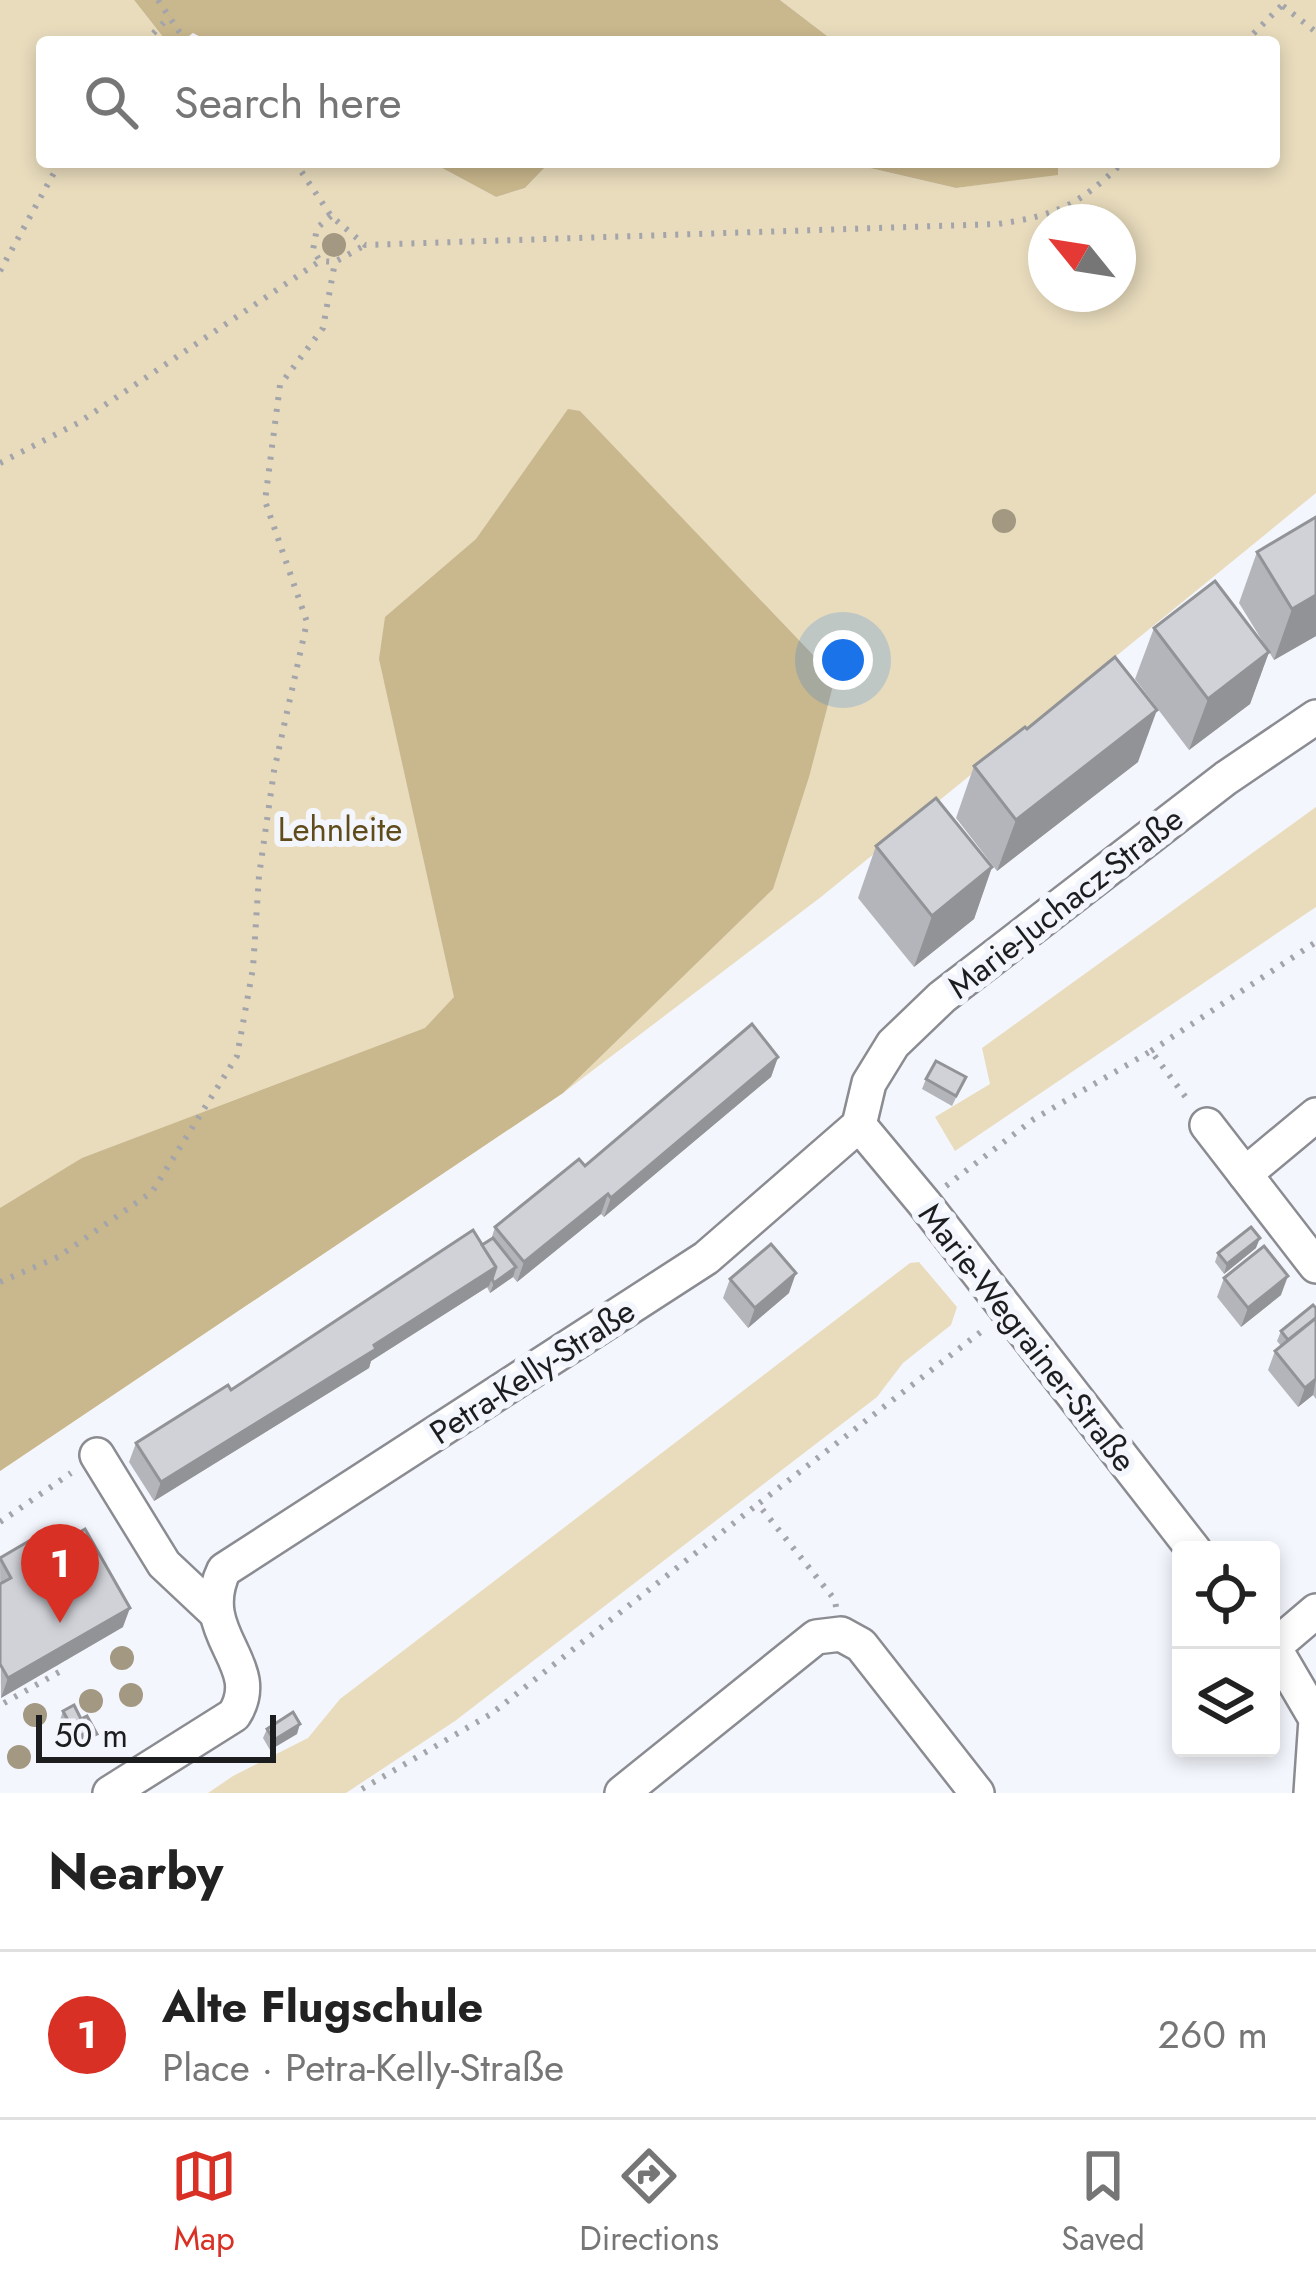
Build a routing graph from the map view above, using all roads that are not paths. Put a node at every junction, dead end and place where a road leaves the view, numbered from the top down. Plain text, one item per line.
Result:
1 (1316, 717) edge
2 (1316, 1115) edge
3 (859, 1125) junction
4 (1207, 1125) road end
5 (1245, 1174) junction
6 (1316, 1266) edge
7 (97, 1455) road end
8 (1187, 1541) edge
9 (1316, 1610) edge
10 (214, 1611) junction
11 (1280, 1638) edge
12 (1276, 1649) edge
13 (110, 1793) edge
14 (622, 1793) edge
15 (977, 1793) edge
16 (1312, 1793) edge

1 - 3 street, Marie-Juchacz-Straße
2 - 5 street
3 - 8 street, Marie-Wegrainer-Straße
3 - 10 street, Petra-Kelly-Straße
4 - 5 street
5 - 6 street
7 - 10 street
9 - 11 street
10 - 13 street
12 - 16 street
14 - 15 street

